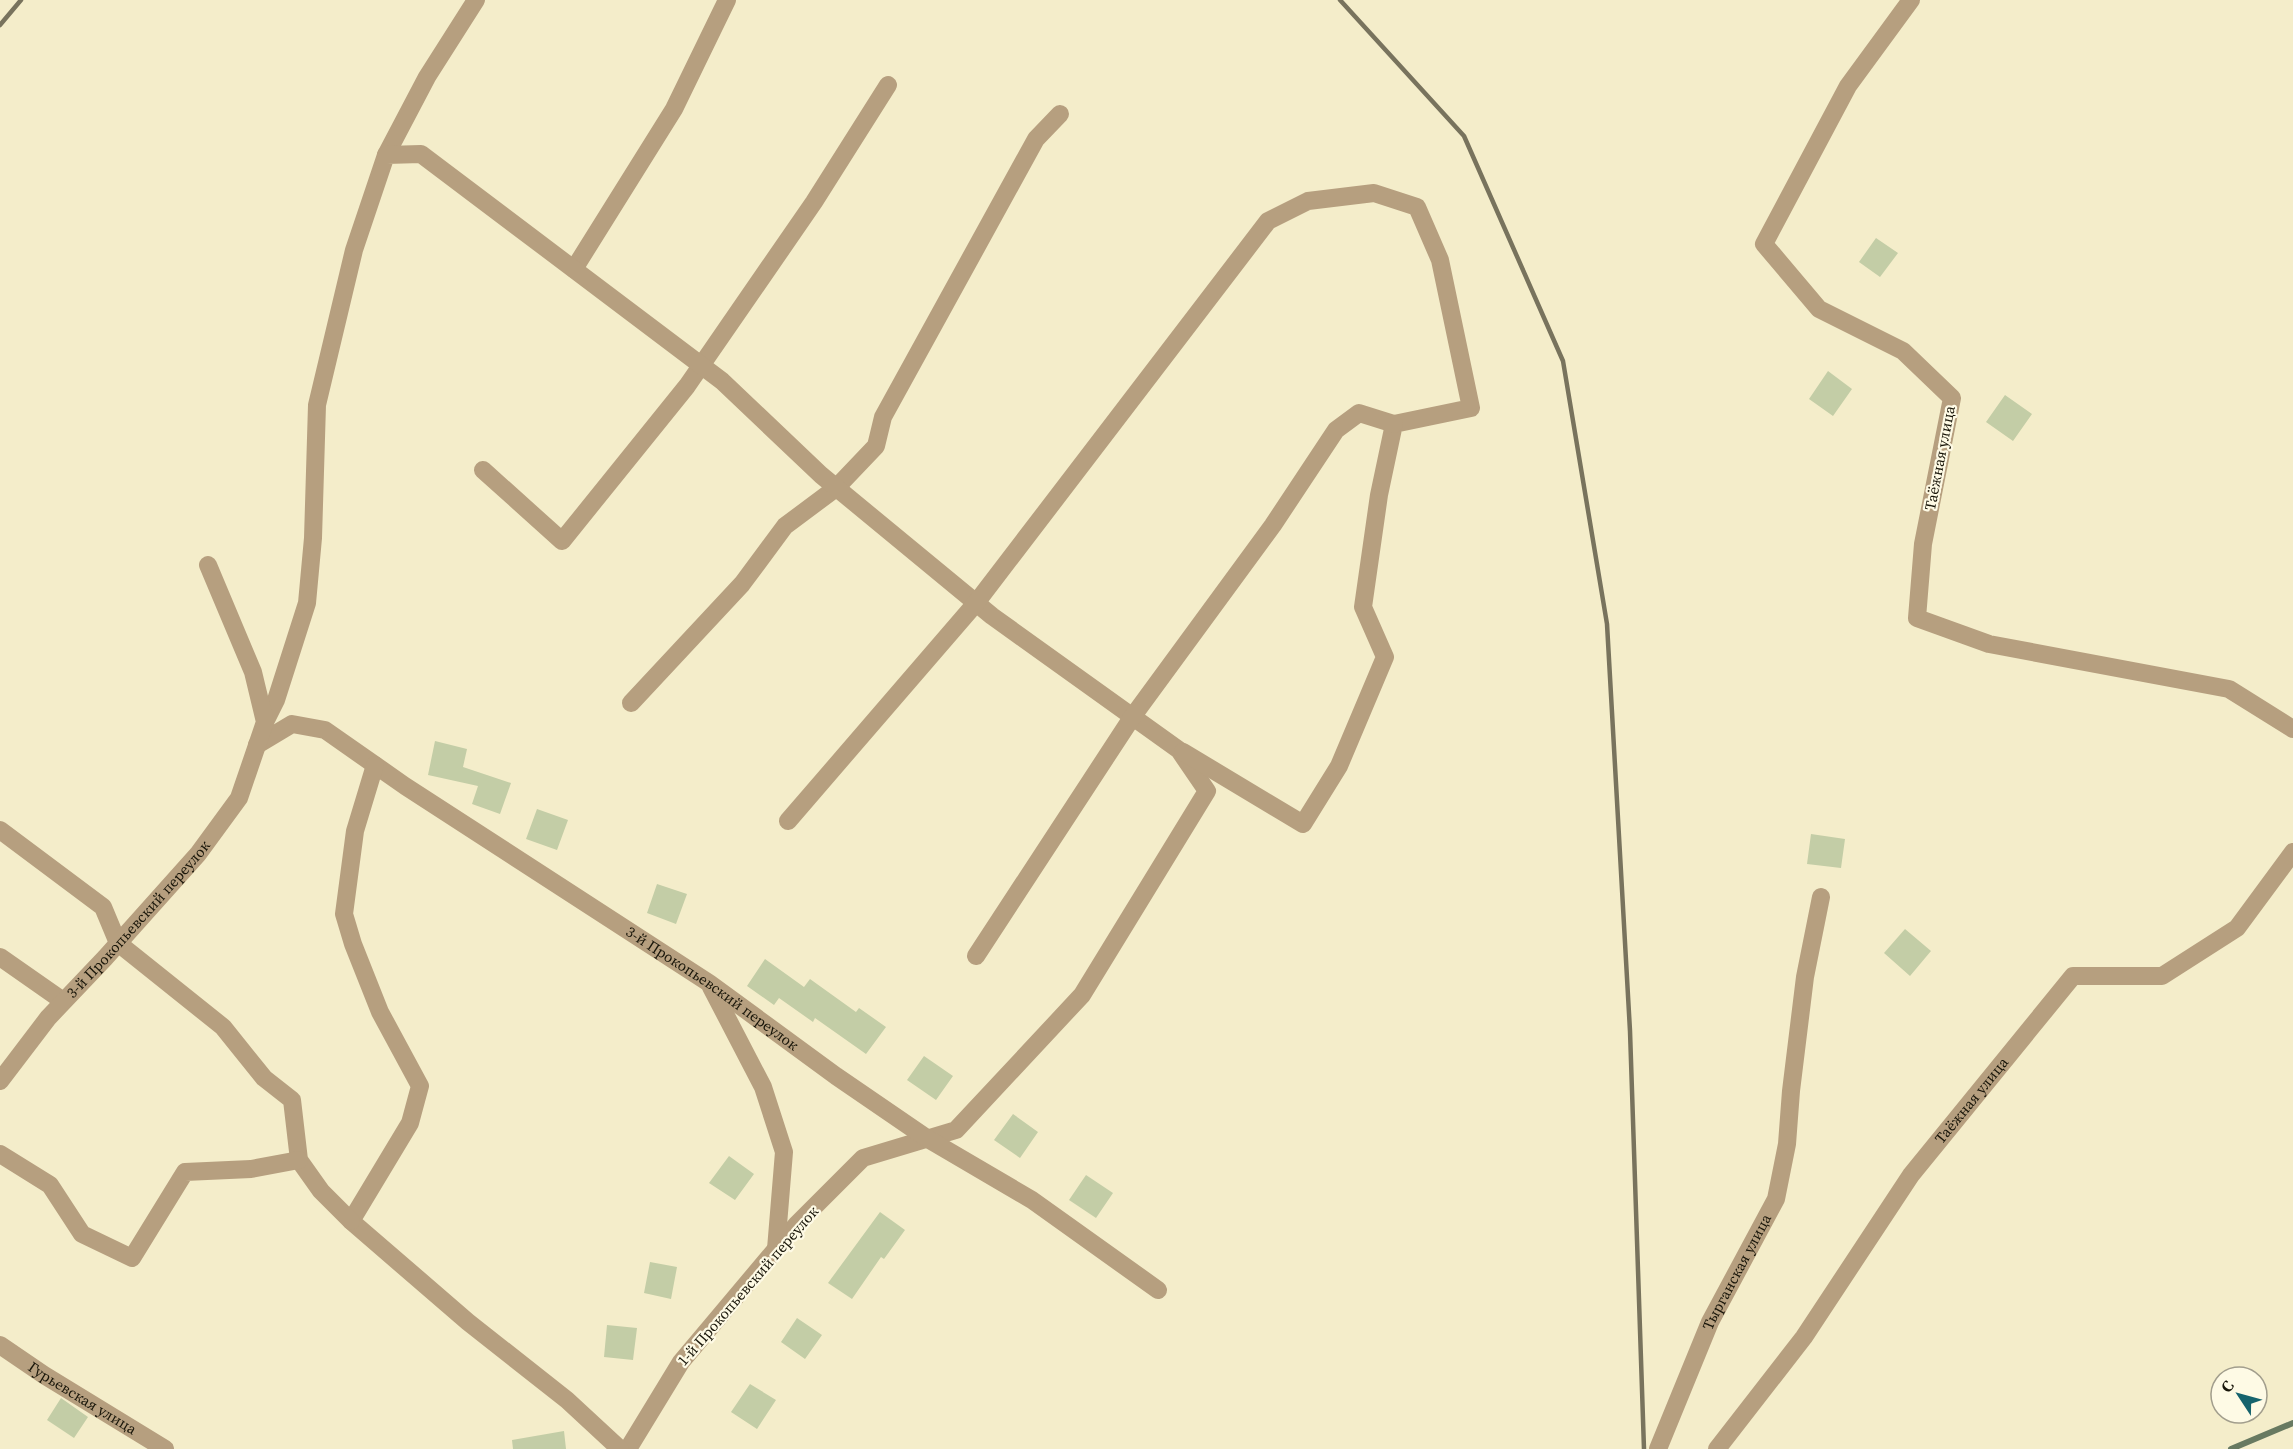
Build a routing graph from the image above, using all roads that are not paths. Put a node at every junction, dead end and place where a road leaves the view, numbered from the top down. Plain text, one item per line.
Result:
1 (476, 0) edge
2 (728, 0) edge
3 (1911, 0) edge
4 (888, 85) dead end
5 (1060, 114) dead end
6 (386, 155) junction
7 (574, 268) junction
8 (700, 364) junction
9 (1394, 424) junction
10 (483, 470) dead end
11 (836, 488) junction
12 (208, 565) dead end
13 (976, 603) junction
14 (631, 703) dead end
15 (1133, 716) junction
16 (265, 722) junction
17 (2293, 729) edge
18 (257, 745) junction
19 (1179, 750) junction
20 (375, 765) junction
21 (788, 821) dead end
22 (0, 830) edge
23 (2293, 852) edge
24 (1821, 897) dead end
25 (118, 943) junction
26 (975, 956) dead end
27 (0, 957) edge
28 (709, 983) junction
29 (63, 1001) junction
30 (0, 1081) edge
31 (928, 1139) junction
32 (0, 1154) edge
33 (299, 1160) junction
34 (351, 1221) junction
35 (776, 1249) junction
36 (1158, 1290) dead end
37 (0, 1345) edge
38 (165, 1449) edge
39 (620, 1449) edge
40 (628, 1449) edge
41 (1658, 1449) edge
42 (1717, 1449) edge

1 - 6 street, 3-й Прокопьевский переулок
2 - 7 street
3 - 17 street, Таёжная улица
4 - 8 street
5 - 11 street
6 - 7 street
6 - 16 street, 3-й Прокопьевский переулок
7 - 8 street
8 - 10 street
8 - 11 street
9 - 13 street
9 - 15 street
9 - 19 street
11 - 13 street
11 - 14 street
12 - 16 street
13 - 15 street
13 - 21 street
15 - 19 street
15 - 26 street
16 - 18 street, 3-й Прокопьевский переулок
18 - 20 street, 3-й Прокопьевский переулок
18 - 25 street, 3-й Прокопьевский переулок
19 - 31 street, 1-й Прокопьевский переулок
20 - 28 street, 3-й Прокопьевский переулок
20 - 34 street
22 - 25 street
23 - 42 street, Таёжная улица
24 - 41 street, Тырганская улица
25 - 29 street, 3-й Прокопьевский переулок
25 - 33 street
27 - 29 street
28 - 31 street, 3-й Прокопьевский переулок
28 - 35 street
29 - 30 street, 3-й Прокопьевский переулок
31 - 35 street, 1-й Прокопьевский переулок
31 - 36 street, 3-й Прокопьевский переулок
32 - 33 street
33 - 34 street
34 - 39 street
35 - 40 street, 1-й Прокопьевский переулок
37 - 38 street, Гурьевская улица

